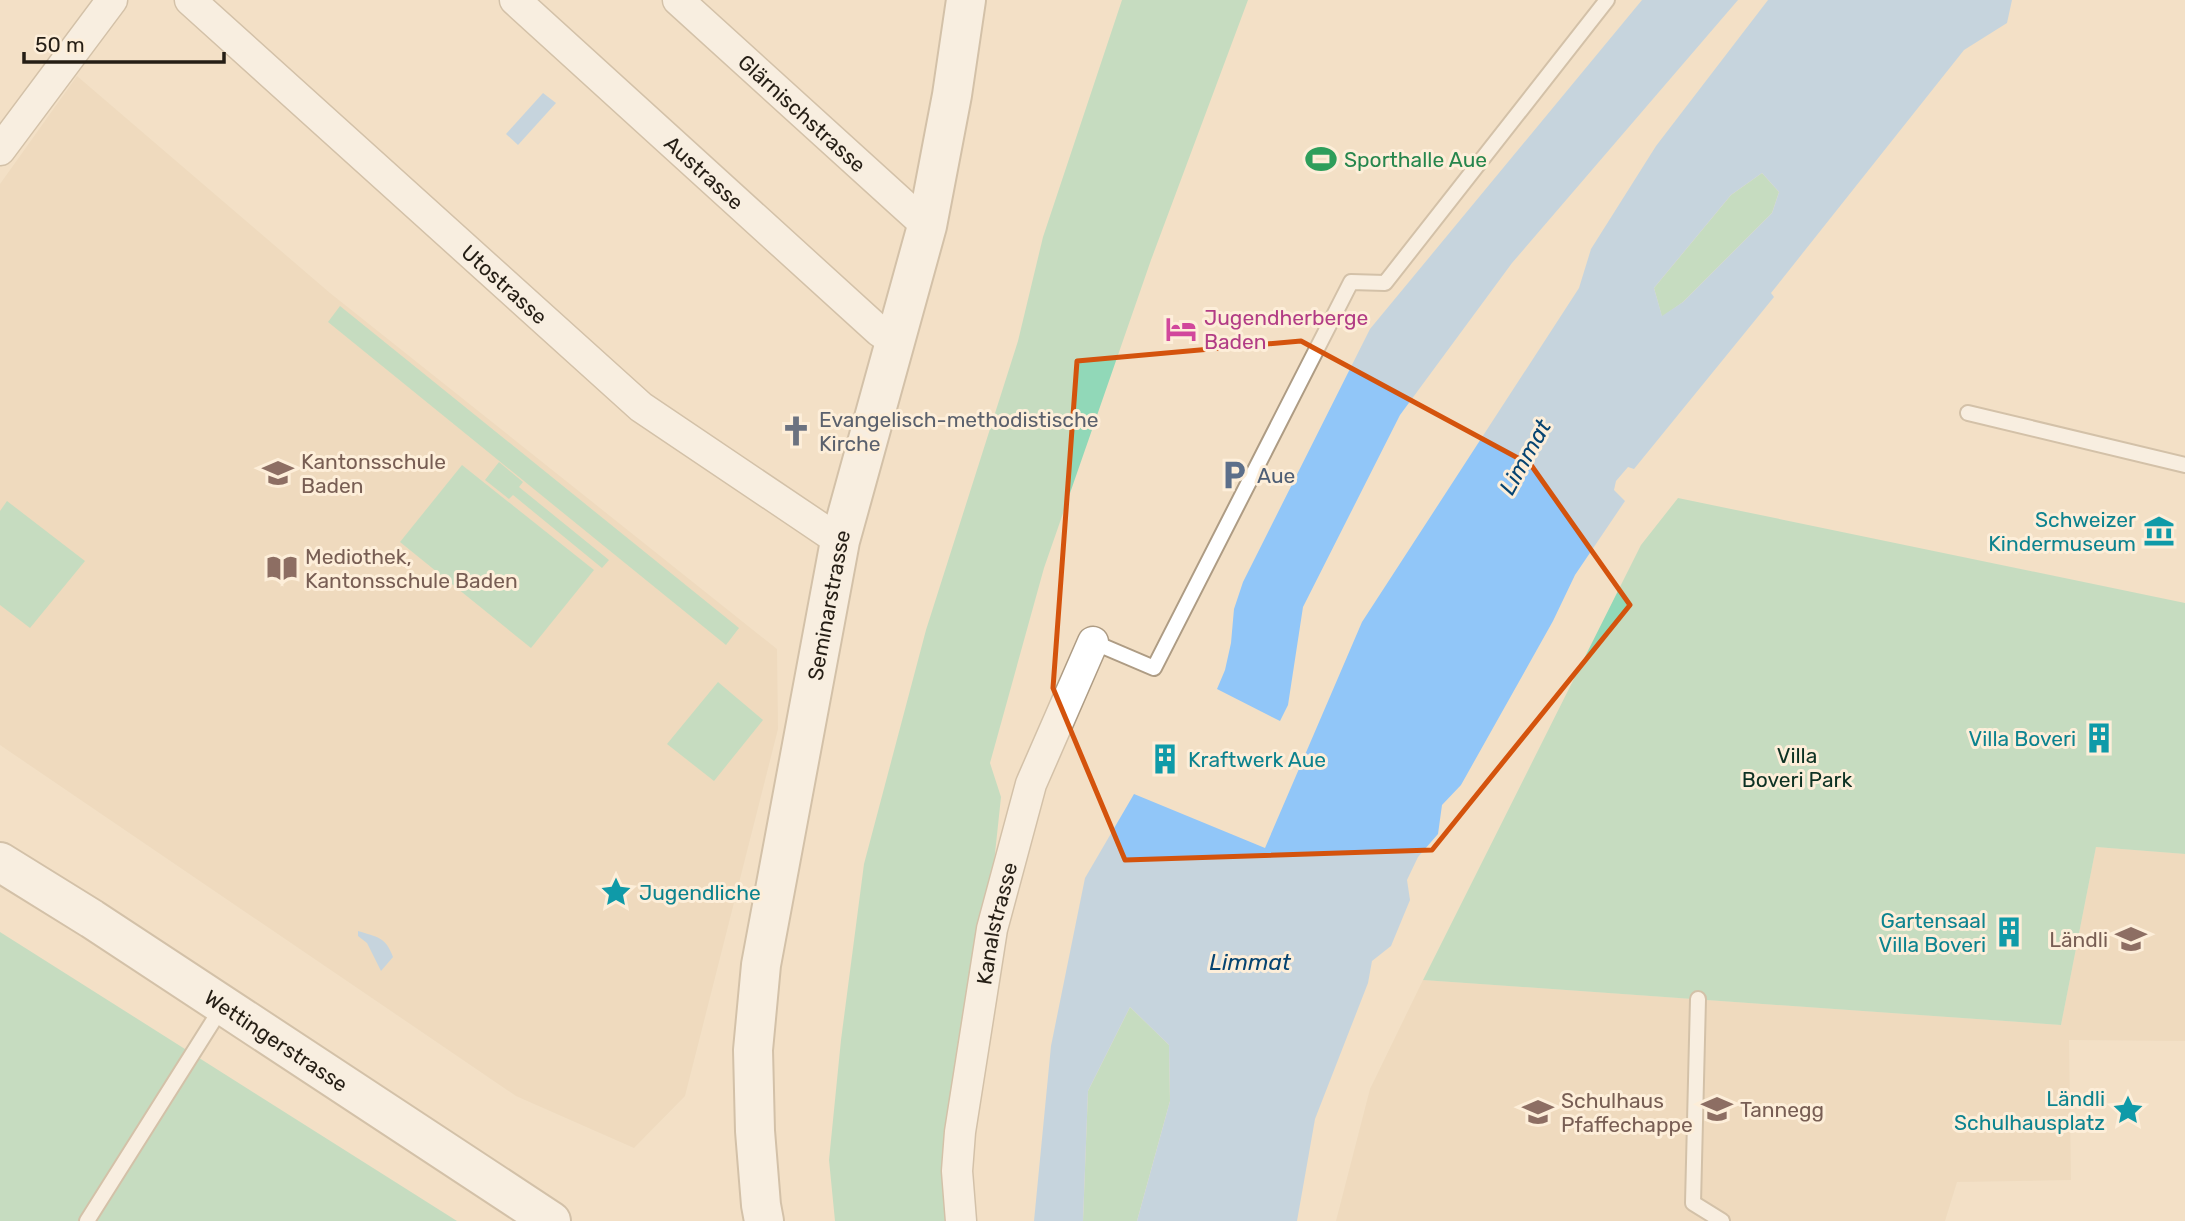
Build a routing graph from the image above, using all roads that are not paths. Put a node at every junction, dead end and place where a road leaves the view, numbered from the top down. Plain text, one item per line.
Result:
1 (112, 0) edge
2 (190, 0) edge
3 (515, 0) edge
4 (678, 0) edge
5 (966, 0) edge
6 (1607, 0) edge
7 (5, 132) edge
8 (927, 226) junction
9 (894, 341) junction
10 (1968, 414) dead end
11 (2185, 465) edge
12 (840, 541) junction
13 (1093, 642) joint
14 (0, 862) edge
15 (1698, 999) dead end
16 (223, 1006) junction
17 (87, 1221) edge
18 (551, 1221) edge
19 (764, 1221) edge
20 (961, 1221) edge
21 (1722, 1221) edge

1 - 7 street
2 - 12 street, Utostrasse
3 - 9 street, Austrasse
4 - 8 street, Glärnischstrasse
5 - 8 main road, Seminarstrasse
6 - 13 lane
8 - 9 main road, Seminarstrasse
9 - 12 main road, Seminarstrasse
10 - 11 lane
12 - 19 main road, Seminarstrasse
13 - 20 street, Kanalstrasse
14 - 16 main road, Wettingerstrasse
15 - 21 lane
16 - 17 lane
16 - 18 main road, Wettingerstrasse

